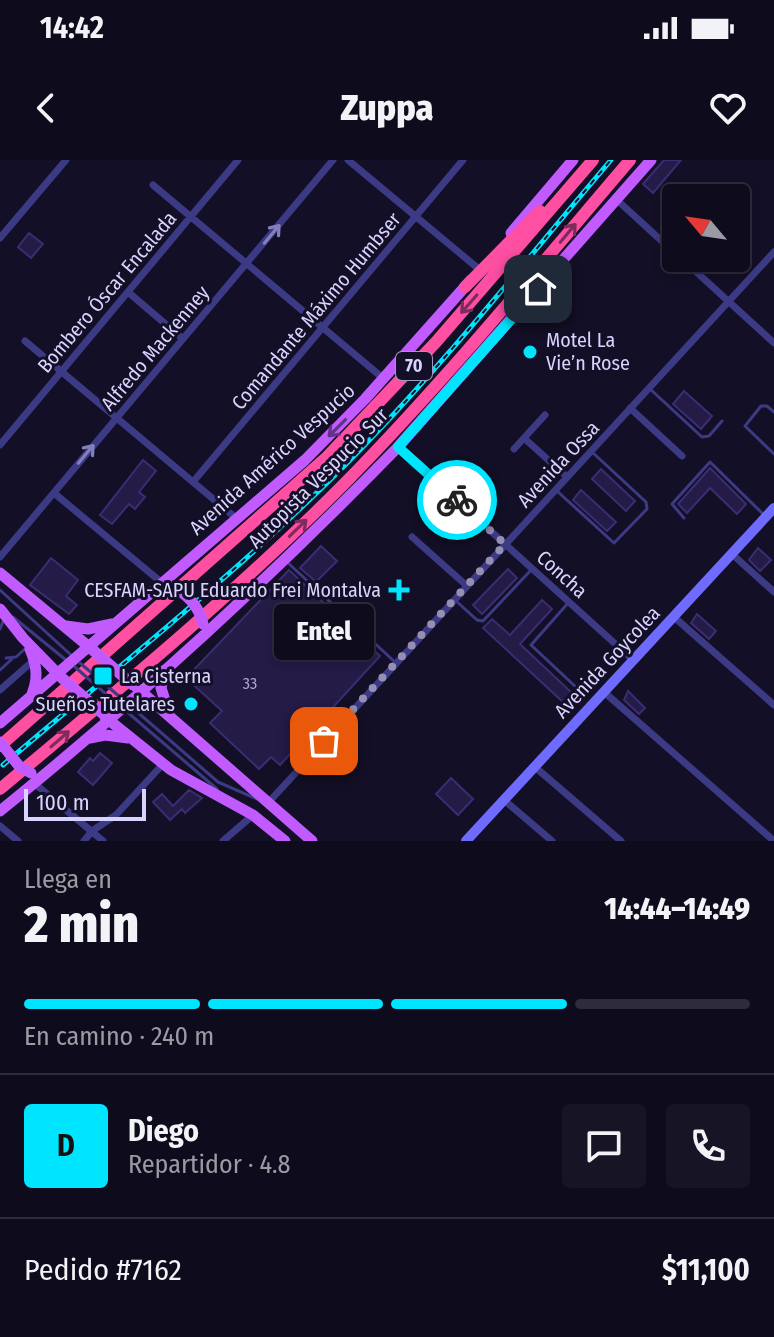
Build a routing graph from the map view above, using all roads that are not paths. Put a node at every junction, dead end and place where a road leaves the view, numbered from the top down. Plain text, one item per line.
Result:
1 (66, 160) edge
2 (238, 160) edge
3 (333, 160) edge
4 (348, 160) edge
5 (463, 160) edge
6 (573, 160) edge
7 (592, 160) edge
8 (630, 160) edge
9 (651, 160) edge
10 (153, 185) dead end
11 (617, 200) junction
12 (415, 216) junction
13 (190, 217) junction
14 (0, 238) edge
15 (662, 241) edge
16 (774, 252) edge
17 (246, 264) junction
18 (480, 270) junction
19 (696, 272) edge
20 (465, 287) junction
21 (128, 292) junction
22 (729, 302) junction
23 (322, 327) junction
24 (183, 339) junction
25 (25, 341) dead end
26 (774, 343) edge
27 (61, 371) junction
28 (384, 379) junction
29 (649, 388) junction
30 (630, 408) junction
31 (774, 412) edge
32 (545, 415) dead end
33 (117, 418) junction
34 (722, 421) dead end
35 (524, 438) junction
36 (0, 445) edge
37 (398, 447) junction
38 (514, 449) dead end
39 (591, 451) junction
40 (774, 454) edge
41 (682, 456) dead end
42 (567, 477) junction
43 (193, 482) junction
44 (555, 490) junction
45 (54, 493) junction
46 (774, 508) edge
47 (766, 517) junction
48 (684, 518) dead end
49 (237, 519) junction
50 (412, 537) dead end
51 (505, 544) junction
52 (732, 554) junction
53 (0, 557) edge
54 (285, 559) junction
55 (532, 569) junction
56 (0, 573) edge
57 (162, 584) junction
58 (467, 586) junction
59 (0, 590) edge
60 (774, 592) edge
61 (454, 599) junction
62 (569, 602) junction
63 (2, 610) edge
64 (674, 617) junction
65 (117, 622) junction
66 (63, 625) junction
67 (0, 629) edge
68 (201, 639) junction
69 (26, 642) junction
70 (92, 649) junction
71 (6, 658) dead end
72 (12, 659) junction
73 (34, 660) junction
74 (633, 660) junction
75 (76, 663) junction
76 (396, 663) junction
77 (0, 670) edge
78 (165, 670) junction
79 (60, 676) junction
80 (137, 688) junction
81 (578, 689) dead end
82 (0, 690) edge
83 (604, 692) junction
84 (30, 697) junction
85 (121, 702) junction
86 (774, 705) edge
87 (105, 716) junction
88 (171, 717) junction
89 (0, 723) edge
90 (85, 739) junction
91 (132, 740) junction
92 (0, 744) edge
93 (163, 764) junction
94 (535, 767) junction
95 (33, 778) junction
96 (0, 789) edge
97 (504, 800) junction
98 (268, 803) junction
99 (0, 811) edge
100 (253, 815) junction
101 (0, 826) edge
102 (92, 831) junction
103 (18, 841) edge
104 (84, 841) edge
105 (103, 841) edge
106 (223, 841) edge
107 (285, 841) edge
108 (312, 841) edge
109 (466, 841) edge
110 (552, 841) edge
111 (621, 841) edge
112 (774, 841) edge

1 - 14 street
2 - 13 street, Bombero Óscar Encalada
17 -> 3 street, Alfredo Mackenney
4 - 12 street
5 - 12 street, Comandante Máximo Humbser
6 - 18 main road, Avenida Américo Vespucio
7 - 20 highway
7 -> 92 highway, Autopista Vespucio Sur / 70
96 -> 8 highway, Autopista Vespucio Sur / 70
9 - 11 main road
10 - 13 street
11 - 15 street
11 - 37 main road
12 - 18 street
12 - 23 street, Comandante Máximo Humbser
13 - 17 street
13 - 21 street, Bombero Óscar Encalada
16 - 22 street, Avenida Ossa
17 - 23 street
17 - 24 street, Alfredo Mackenney
18 - 20 main road, Avenida Américo Vespucio
19 - 22 street
20 - 28 main road, Avenida Américo Vespucio
21 - 24 street
21 - 27 street, Bombero Óscar Encalada
22 - 26 street
22 - 29 street, Avenida Ossa
23 - 28 street
23 - 43 street, Comandante Máximo Humbser
24 - 33 street, Alfredo Mackenney
25 - 27 street
27 - 33 street
27 - 36 street, Bombero Óscar Encalada
28 -> 49 main road, Avenida Américo Vespucio
29 - 30 street, Avenida Ossa
29 - 34 lane
30 - 39 street, Avenida Ossa
30 - 41 street
31 - 40 lane
32 - 35 street
33 - 43 street
45 -> 33 street, Alfredo Mackenney
35 - 38 street
35 - 42 street
37 - 51 street, Concha
37 - 54 main road
39 - 42 street, Avenida Ossa
39 - 44 lane
42 - 44 street, Avenida Ossa
43 - 49 street
44 - 51 street, Avenida Ossa
45 - 53 street, Alfredo Mackenney
45 - 57 street
46 - 47 street, Avenida Goycolea
47 - 48 lane
47 - 52 street, Avenida Goycolea
49 - 57 main road, Avenida Américo Vespucio
50 - 58 street
51 - 55 street, Concha
51 - 58 street, Avenida Ossa
52 - 60 street
52 - 64 street, Avenida Goycolea
54 - 68 main road
54 - 76 lane
55 - 61 lane
55 - 62 street, Concha
56 - 66 main road
57 - 65 main road, Avenida Américo Vespucio
57 - 68 main road, bridge
58 - 61 street, Avenida Ossa
59 - 75 lane
61 - 76 street, Avenida Ossa
62 - 74 street, Concha
62 - 81 lane
63 - 67 lane
63 - 69 main road
63 - 75 lane
64 - 74 street, Avenida Goycolea
64 - 86 street
65 - 66 main road
65 - 70 main road, Avenida Américo Vespucio
66 - 70 main road
68 - 78 main road
69 - 72 lane
69 - 73 main road
69 - 79 main road
70 - 75 main road, Avenida Américo Vespucio
70 - 80 main road, bridge
71 - 72 lane
72 - 77 lane
73 - 82 street
73 - 84 main road
74 - 83 street, Avenida Goycolea
75 - 79 main road, Avenida Américo Vespucio
75 - 85 lane, bridge
76 - 98 street, Avenida Ossa
78 - 80 main road
78 - 88 main road
79 - 84 main road, Avenida Américo Vespucio
79 - 87 main road, bridge
80 - 85 main road
80 - 88 main road
83 - 94 street, Avenida Goycolea
83 - 112 street
84 - 89 main road, Avenida Américo Vespucio
85 - 87 main road
85 - 98 lane
85 - 100 lane
87 - 90 main road
87 - 91 main road
88 - 98 main road
90 - 91 main road
90 - 95 main road
91 - 93 main road
92 - 95 main road, bridge
93 - 100 main road
93 - 102 street
94 - 97 street, Avenida Goycolea
94 - 111 street
95 - 99 main road
95 - 102 street
97 - 109 street, Avenida Goycolea
97 - 110 street
98 - 108 main road
100 - 106 street
100 - 107 main road
101 - 103 street
102 - 104 street
102 - 105 street

